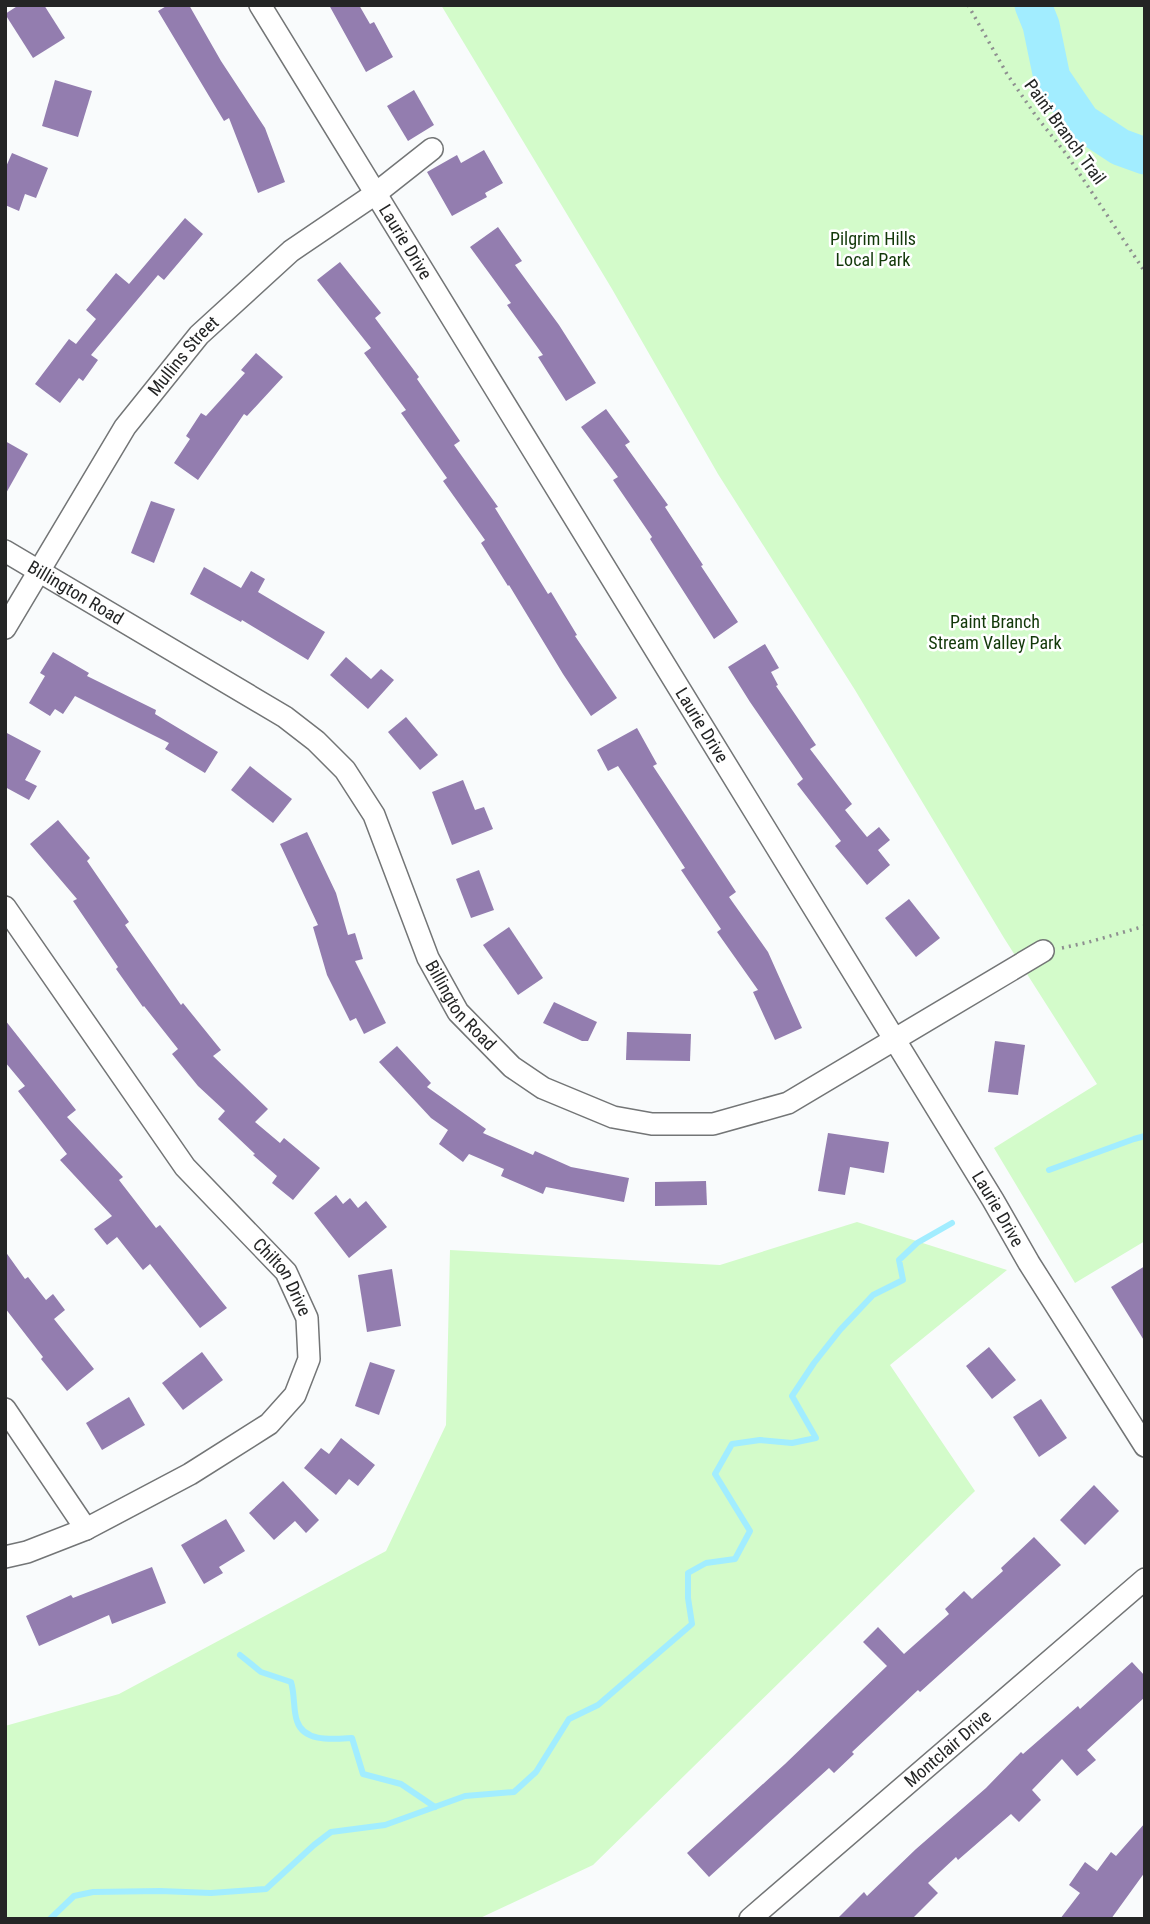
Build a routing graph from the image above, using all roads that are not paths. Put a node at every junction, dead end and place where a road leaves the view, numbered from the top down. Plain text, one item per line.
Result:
1 (260, 5) edge
2 (432, 149) dead end
3 (375, 194) junction
4 (5, 551) edge
5 (40, 571) junction
6 (5, 628) edge
7 (5, 908) edge
8 (1043, 951) road end
9 (895, 1041) junction
10 (5, 1409) edge
11 (1145, 1446) edge
12 (86, 1529) junction
13 (5, 1557) edge
14 (1145, 1579) edge
15 (750, 1919) edge

1 - 3 street, Laurie Drive
2 - 3 street, Mullins Street
3 - 5 street, Mullins Street
3 - 9 street, Laurie Drive
4 - 5 street, Billington Road
5 - 6 street, Mullins Street
5 - 9 street, Billington Road
7 - 12 street, Chilton Drive
8 - 9 street, Billington Road
9 - 11 street, Laurie Drive
10 - 12 street
12 - 13 street, Chilton Drive
14 - 15 street, Montclair Drive

